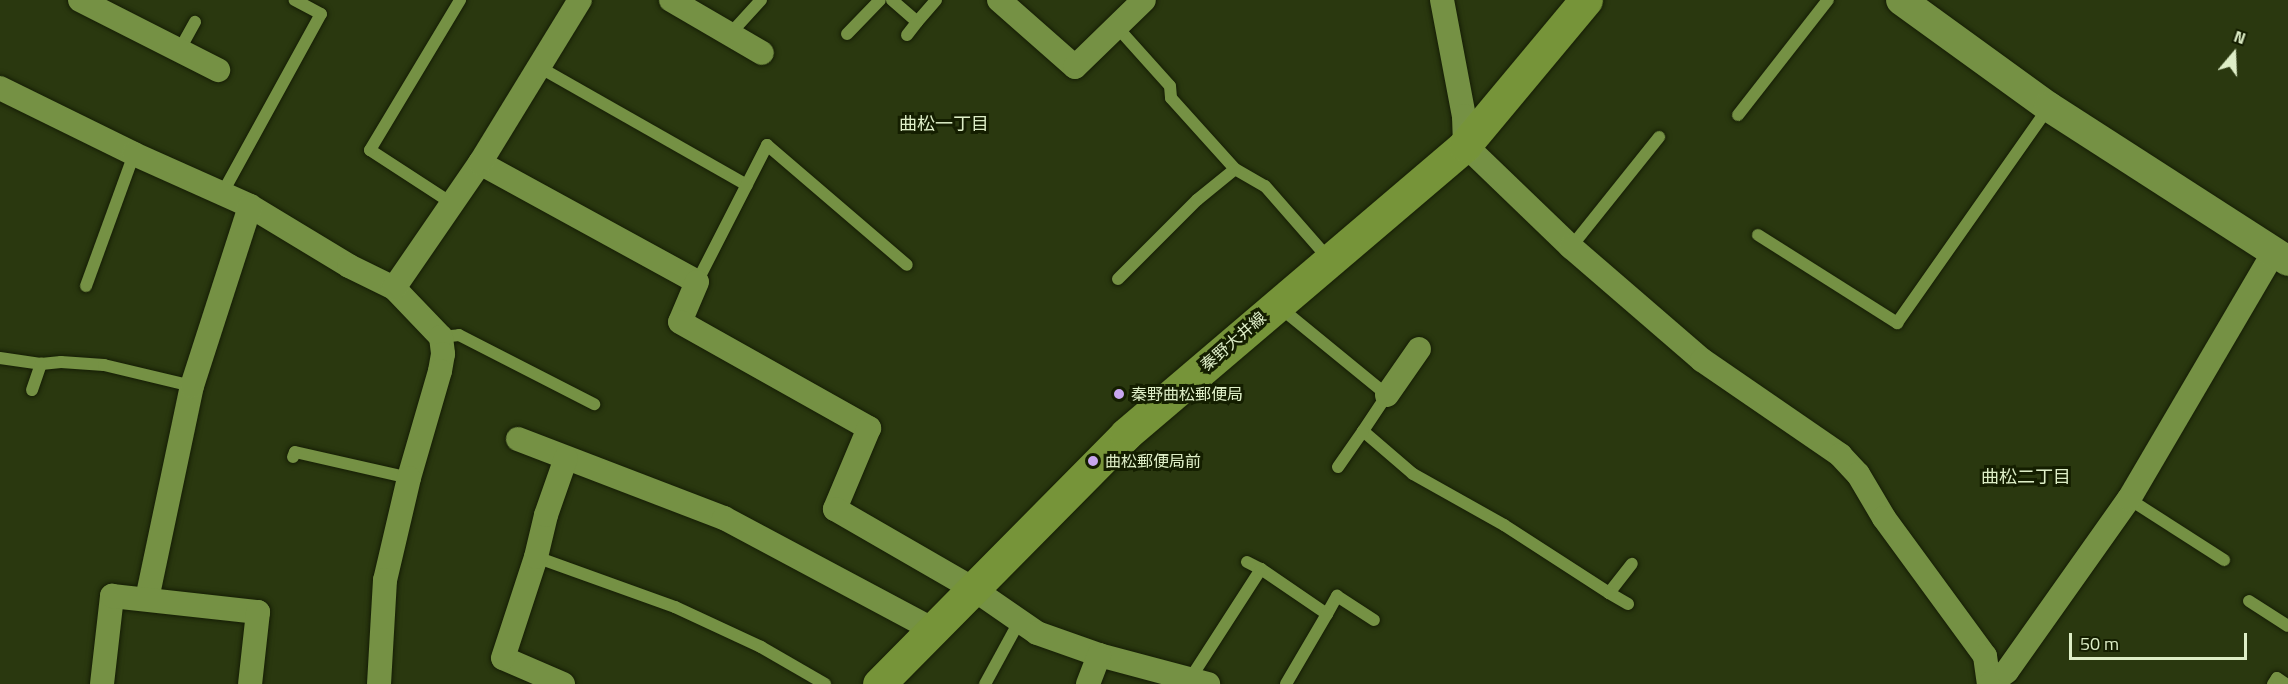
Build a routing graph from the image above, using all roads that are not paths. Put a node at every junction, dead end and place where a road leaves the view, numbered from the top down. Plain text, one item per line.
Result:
1 (80, 0) edge
2 (295, 0) edge
3 (460, 0) edge
4 (580, 0) edge
5 (671, 0) edge
6 (760, 0) edge
7 (880, 0) edge
8 (892, 0) edge
9 (936, 0) edge
10 (999, 0) edge
11 (1144, 0) edge
12 (1442, 0) edge
13 (1586, 0) edge
14 (1828, 0) edge
15 (1901, 0) edge
16 (195, 21) dead end
17 (917, 22) junction
18 (1118, 27) junction
19 (730, 34) junction
20 (847, 34) dead end
21 (907, 35) dead end
22 (180, 49) junction
23 (762, 53) dead end
24 (539, 67) junction
25 (218, 70) dead end
26 (0, 88) edge
27 (2049, 107) junction
28 (1738, 115) dead end
29 (1659, 137) dead end
30 (1465, 145) junction
31 (134, 154) junction
32 (480, 163) junction
33 (1235, 169) junction
34 (747, 185) junction
35 (223, 192) junction
36 (453, 204) junction
37 (250, 206) junction
38 (1758, 234) dead end
39 (1571, 247) junction
40 (2281, 256) edge
41 (1329, 260) junction
42 (907, 265) dead end
43 (1118, 279) dead end
44 (697, 282) junction
45 (87, 286) dead end
46 (394, 288) junction
47 (1275, 304) junction
48 (441, 338) junction
49 (1419, 349) dead end
50 (0, 358) edge
51 (41, 364) junction
52 (192, 386) junction
53 (32, 390) dead end
54 (1388, 395) junction
55 (594, 404) dead end
56 (1363, 431) junction
57 (518, 439) dead end
58 (293, 457) dead end
59 (566, 458) junction
60 (1338, 467) dead end
61 (409, 478) junction
62 (2129, 499) junction
63 (536, 557) junction
64 (2224, 560) dead end
65 (1246, 562) dead end
66 (1632, 564) dead end
67 (1261, 569) junction
68 (972, 588) junction
69 (1610, 592) junction
70 (147, 599) junction
71 (2249, 601) dead end
72 (1628, 604) dead end
73 (1327, 614) junction
74 (1374, 620) dead end
75 (1019, 622) junction
76 (2288, 626) edge
77 (932, 629) junction
78 (1099, 655) junction
79 (1199, 682) edge
80 (2287, 683) edge
81 (102, 684) edge
82 (250, 684) edge
83 (379, 684) edge
84 (563, 684) edge
85 (825, 684) edge
86 (879, 684) edge
87 (985, 684) edge
88 (1088, 684) edge
89 (1286, 684) edge
90 (1989, 684) edge
91 (2273, 684) edge

1 - 22 street
2 - 35 lane
3 - 36 lane
4 - 24 street
5 - 19 street
6 - 19 lane
7 - 20 lane
8 - 17 lane
9 - 17 lane
10 - 18 street
11 - 18 street
12 - 30 street
13 - 30 main road, 秦野大井線
14 - 28 lane
15 - 27 street
16 - 22 lane
17 - 21 lane
18 - 33 lane
19 - 23 street
22 - 25 street
24 - 32 street
24 - 34 lane
26 - 31 street
27 - 38 lane
27 - 40 street
29 - 39 lane
30 - 39 street
30 - 41 main road, 秦野大井線
31 - 35 street
31 - 45 lane
32 - 36 street
32 - 44 street
33 - 41 lane
33 - 43 lane
34 - 42 lane
34 - 44 lane
35 - 37 street
36 - 46 street
37 - 46 street
37 - 52 street
39 - 90 street
40 - 62 street
41 - 47 main road, 秦野大井線
44 - 68 street
46 - 48 street
47 - 54 lane
47 - 68 main road, 秦野大井線
48 - 55 lane
48 - 61 street
49 - 54 street
50 - 51 lane
51 - 52 lane
51 - 53 lane
52 - 70 street
54 - 56 lane
56 - 60 lane
56 - 69 lane
57 - 59 street
58 - 61 lane
59 - 63 street
59 - 77 street
61 - 83 street
62 - 64 lane
62 - 90 street
63 - 84 street
63 - 85 lane
65 - 67 lane
66 - 69 lane
67 - 73 lane
67 - 79 lane
68 - 75 street
68 - 77 main road, 秦野大井線
69 - 72 lane
70 - 81 street
70 - 82 street
71 - 76 lane
73 - 74 lane
73 - 89 lane
75 - 78 street
75 - 87 lane
77 - 86 main road, 秦野大井線
78 - 79 street
78 - 88 street
80 - 91 lane

